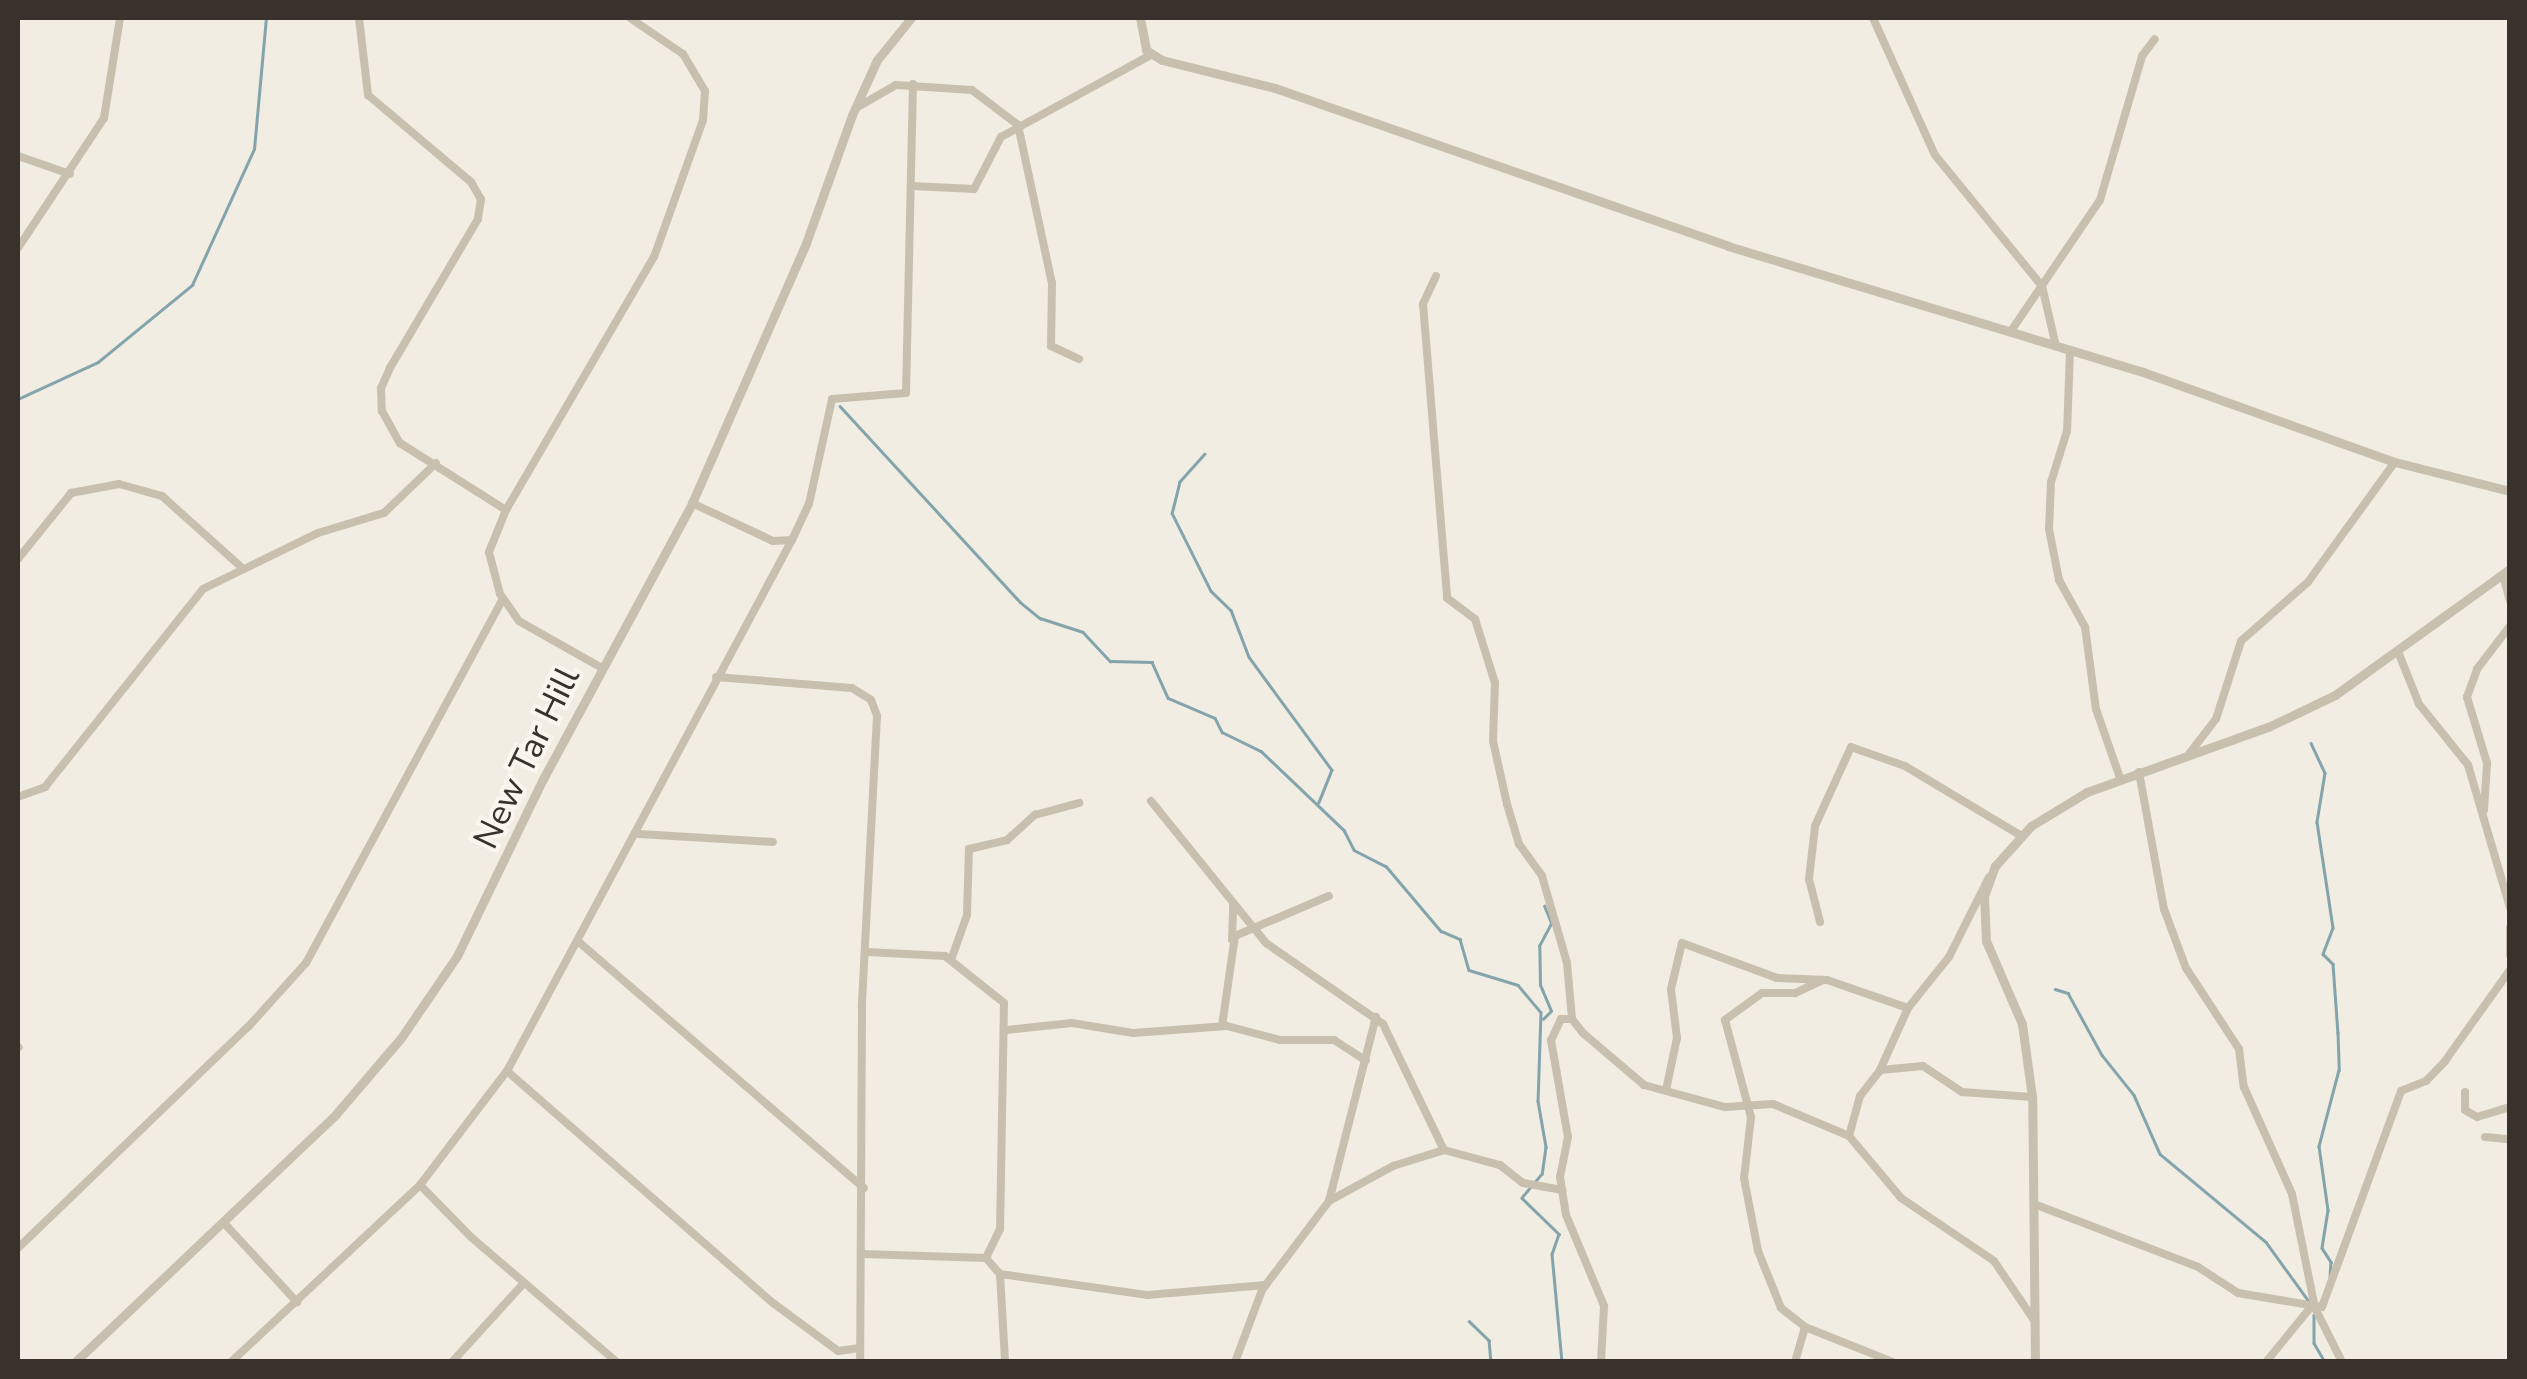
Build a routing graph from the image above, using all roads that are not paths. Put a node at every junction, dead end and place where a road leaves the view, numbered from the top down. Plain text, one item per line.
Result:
1 (120, 18) edge
2 (360, 18) edge
3 (630, 18) edge
4 (911, 18) edge
5 (1140, 18) edge
6 (1873, 18) edge
7 (2155, 39) dead end
8 (1151, 55) junction
9 (913, 84) junction
10 (856, 108) junction
11 (1018, 125) junction
12 (18, 156) edge
13 (70, 174) junction
14 (912, 186) junction
15 (18, 248) edge
16 (1436, 276) dead end
17 (2042, 286) junction
18 (2011, 332) junction
19 (2056, 346) junction
20 (2070, 351) junction
21 (1079, 359) dead end
22 (2395, 462) junction
23 (436, 463) junction
24 (2510, 491) edge
25 (692, 503) junction
26 (506, 510) junction
27 (792, 540) junction
28 (18, 559) edge
29 (240, 566) junction
30 (2506, 572) edge
31 (502, 600) junction
32 (2510, 601) edge
33 (2510, 626) edge
34 (2398, 654) junction
35 (602, 668) junction
36 (716, 678) junction
37 (2188, 756) junction
38 (2138, 772) junction
39 (2120, 778) junction
40 (18, 797) edge
41 (1151, 801) dead end
42 (1079, 803) dead end
43 (2484, 812) junction
44 (639, 834) junction
45 (2020, 835) junction
46 (773, 842) dead end
47 (1990, 876) junction
48 (1330, 896) dead end
49 (1234, 904) junction
50 (2510, 908) edge
51 (1820, 922) dead end
52 (1250, 926) junction
53 (2510, 928) edge
54 (580, 942) junction
55 (1232, 943) junction
56 (867, 952) junction
57 (2510, 954) edge
58 (950, 960) junction
59 (2510, 970) edge
60 (1823, 980) junction
61 (1908, 1008) junction
62 (1376, 1016) junction
63 (1572, 1019) junction
64 (1222, 1026) junction
65 (1007, 1030) junction
66 (1366, 1061) junction
67 (1880, 1070) junction
68 (507, 1071) junction
69 (1666, 1090) junction
70 (2465, 1092) dead end
71 (2032, 1097) junction
72 (1744, 1103) junction
73 (2510, 1107) edge
74 (1849, 1136) junction
75 (2485, 1137) dead end
76 (2510, 1140) edge
77 (1444, 1150) junction
78 (420, 1184) junction
79 (864, 1188) junction
80 (1562, 1190) junction
81 (1328, 1201) junction
82 (2034, 1204) junction
83 (224, 1223) junction
84 (18, 1248) edge
85 (864, 1254) junction
86 (986, 1258) junction
87 (1000, 1274) junction
88 (523, 1284) junction
89 (1266, 1285) junction
90 (297, 1302) junction
91 (2312, 1308) junction
92 (2034, 1321) junction
93 (1805, 1327) junction
94 (860, 1348) junction
95 (74, 1362) edge
96 (230, 1362) edge
97 (452, 1362) edge
98 (617, 1362) edge
99 (860, 1362) edge
100 (1005, 1362) edge
101 (1235, 1362) edge
102 (1600, 1362) edge
103 (1795, 1362) edge
104 (1893, 1362) edge
105 (2035, 1362) edge
106 (2266, 1362) edge
107 (2342, 1362) edge

1 - 13 street
2 - 23 street
3 - 26 street
4 - 10 street, New Tar Hill
5 - 8 street
6 - 17 street
7 - 17 street
8 - 11 street
8 - 18 street
9 - 10 street
9 - 11 street
9 - 14 street
10 - 25 street, New Tar Hill
11 - 14 street
11 - 21 street
12 - 13 street
13 - 15 street
14 - 27 street
16 - 63 street
17 - 18 street
17 - 19 street
18 - 19 street
19 - 20 street
20 - 22 street
20 - 39 street
22 - 24 street
22 - 37 street
23 - 26 street
23 - 29 street
25 - 27 street
25 - 35 street, New Tar Hill
26 - 31 street
27 - 36 street
28 - 29 street
29 - 40 street
30 - 32 street
30 - 34 street
31 - 35 street
31 - 84 street
33 - 43 street
34 - 37 street
34 - 43 street
35 - 83 street, New Tar Hill
36 - 44 street
36 - 56 street
37 - 38 street
38 - 39 street
38 - 91 street
39 - 45 street
41 - 49 street
42 - 58 street
43 - 50 street
44 - 46 street
44 - 54 street
45 - 47 street
45 - 51 street
47 - 61 street
47 - 71 street
48 - 52 street
49 - 52 street
49 - 55 street
52 - 55 street
52 - 62 street
53 - 57 street
54 - 68 street
54 - 79 street
55 - 64 street
56 - 58 street
56 - 79 street
58 - 65 street
59 - 91 street
60 - 61 street
60 - 69 street
60 - 72 street
61 - 67 street
62 - 66 street
62 - 77 street
63 - 69 street
63 - 80 street
64 - 65 street
64 - 66 street
65 - 86 street
66 - 81 street
67 - 71 street
67 - 74 street
68 - 78 street
68 - 94 street
69 - 72 street
70 - 73 street
71 - 82 street
72 - 74 street
72 - 93 street
74 - 92 street
75 - 76 street
77 - 80 street
77 - 81 street
78 - 88 street
78 - 90 street
79 - 85 street
80 - 102 street
81 - 89 street
82 - 91 street
82 - 92 street
83 - 90 street
83 - 95 street, New Tar Hill
85 - 86 street
85 - 94 street
86 - 87 street
87 - 89 street
87 - 100 street
88 - 97 street
88 - 98 street
89 - 101 street
90 - 96 street
91 - 106 street
91 - 107 street
92 - 105 street
93 - 103 street
93 - 104 street
94 - 99 street

